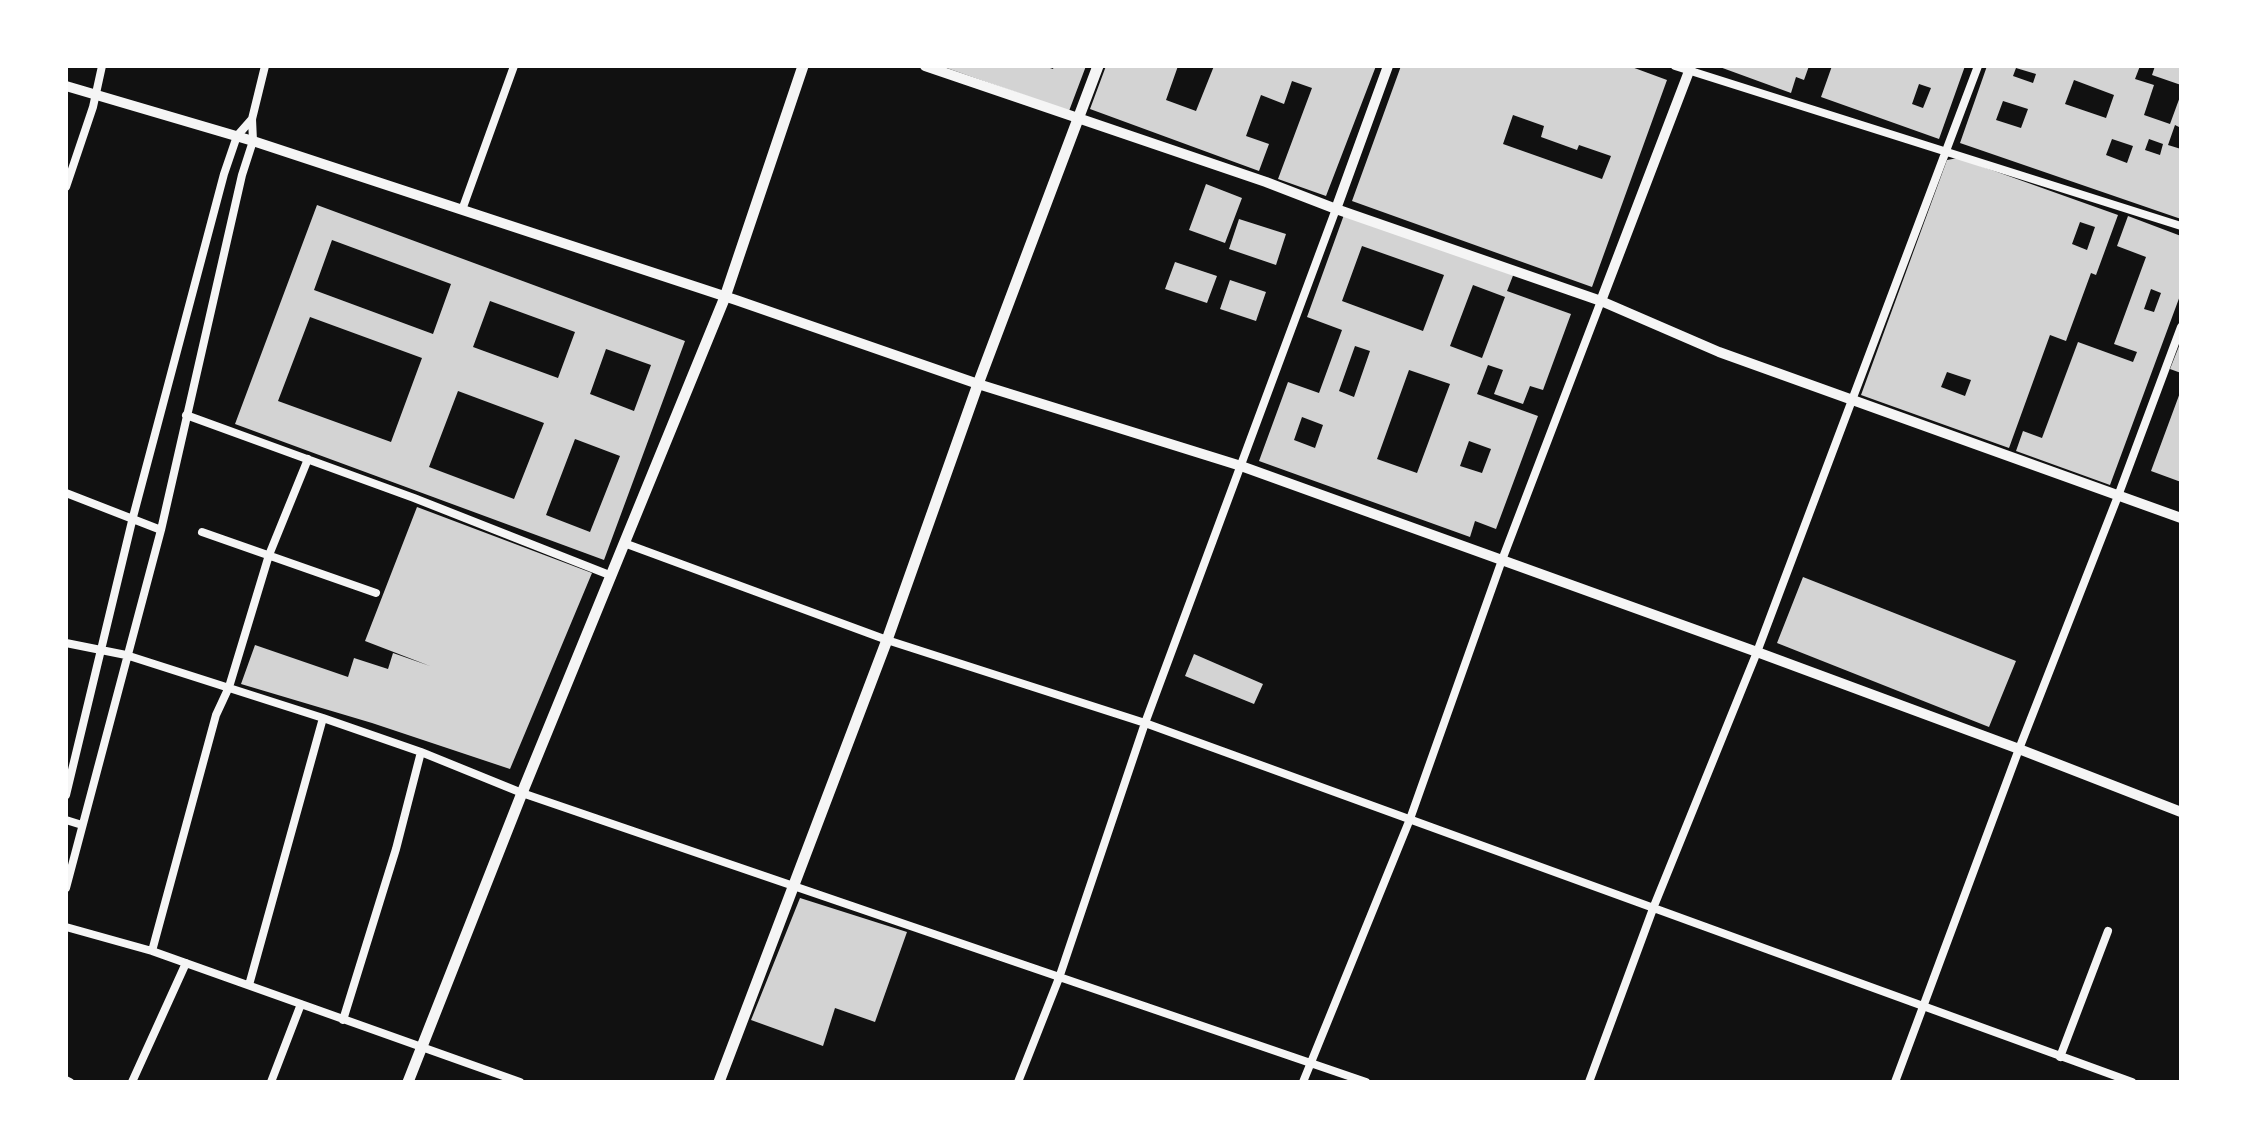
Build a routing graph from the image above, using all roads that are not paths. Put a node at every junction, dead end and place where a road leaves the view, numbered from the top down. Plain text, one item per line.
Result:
1 (102, 66) edge
2 (265, 66) edge
3 (514, 66) edge
4 (803, 66) edge
5 (925, 66) edge
6 (1098, 66) edge
7 (1388, 66) edge
8 (1675, 66) edge
9 (1978, 66) edge
10 (1690, 68) edge
11 (66, 86) edge
12 (96, 94) junction
13 (252, 119) junction
14 (1078, 120) junction
15 (237, 136) junction
16 (253, 141) junction
17 (1946, 152) junction
18 (66, 187) edge
19 (1336, 209) junction
20 (462, 210) junction
21 (2181, 226) edge
22 (725, 297) junction
23 (1601, 301) junction
24 (2181, 327) edge
25 (978, 384) junction
26 (1852, 400) junction
27 (186, 415) junction
28 (308, 459) junction
29 (1241, 466) junction
30 (66, 493) edge
31 (2118, 496) junction
32 (133, 517) junction
33 (2181, 518) edge
34 (161, 530) junction
35 (202, 532) dead end
36 (624, 543) junction
37 (269, 555) junction
38 (1502, 560) junction
39 (612, 576) junction
40 (376, 593) dead end
41 (887, 640) junction
42 (66, 643) edge
43 (101, 651) junction
44 (1757, 652) junction
45 (126, 655) junction
46 (229, 687) junction
47 (323, 718) junction
48 (1145, 723) junction
49 (2019, 749) junction
50 (421, 752) junction
51 (522, 793) junction
52 (66, 795) edge
53 (2181, 812) edge
54 (1410, 819) junction
55 (66, 820) edge
56 (82, 825) junction
57 (66, 888) edge
58 (794, 888) junction
59 (1654, 906) junction
60 (66, 927) edge
61 (2108, 931) dead end
62 (152, 951) junction
63 (186, 963) junction
64 (1059, 978) junction
65 (249, 985) junction
66 (301, 1004) junction
67 (1923, 1007) junction
68 (343, 1020) junction
69 (420, 1047) junction
70 (2060, 1057) junction
71 (1310, 1062) junction
72 (132, 1082) edge
73 (271, 1082) edge
74 (408, 1082) edge
75 (520, 1082) edge
76 (719, 1082) edge
77 (1018, 1082) edge
78 (1303, 1082) edge
79 (1366, 1082) edge
80 (1589, 1082) edge
81 (1895, 1082) edge
82 (2132, 1082) edge

1 - 12 street
2 - 13 street
3 - 20 street
4 - 22 main road
5 - 14 street
6 - 14 main road
7 - 19 street
8 - 10 street
9 - 17 street
10 - 17 street
10 - 23 street
11 - 12 street
12 - 15 street
12 - 18 street
13 - 15 street
13 - 16 street
14 - 19 street
14 - 25 main road
15 - 16 street
15 - 32 street
16 - 20 street
16 - 27 street
17 - 21 street
17 - 26 street
19 - 23 street
19 - 29 street
20 - 22 street
22 - 25 street
22 - 36 main road
23 - 26 street
23 - 38 street
24 - 31 street
25 - 29 street
25 - 41 main road
26 - 31 street
26 - 44 street
27 - 28 street
27 - 34 street
28 - 37 street
28 - 39 street
29 - 38 street
29 - 48 street
30 - 32 street
31 - 33 street
31 - 49 street
32 - 34 street
32 - 43 street
34 - 45 street
35 - 37 street
36 - 39 main road
36 - 41 street
37 - 40 street
37 - 46 street
38 - 44 street
38 - 54 street
39 - 51 main road
41 - 48 street
41 - 58 main road
42 - 43 street
43 - 45 street
43 - 52 street
44 - 49 street
44 - 59 street
45 - 46 street
45 - 56 street
46 - 47 street
46 - 62 street
47 - 50 street
47 - 65 street
48 - 54 street
48 - 64 street
49 - 53 street
49 - 67 street
50 - 51 street
50 - 68 street
51 - 58 street
51 - 69 main road
54 - 59 street
54 - 71 street
55 - 56 street
56 - 57 street
58 - 64 street
58 - 76 main road
59 - 67 street
59 - 80 street
60 - 62 street
61 - 70 street
62 - 63 street
63 - 65 street
63 - 72 street
64 - 71 street
64 - 77 street
65 - 66 street
66 - 68 street
66 - 73 street
67 - 70 street
67 - 81 street
68 - 69 street
69 - 74 main road
69 - 75 street
70 - 82 street
71 - 78 street
71 - 79 street

